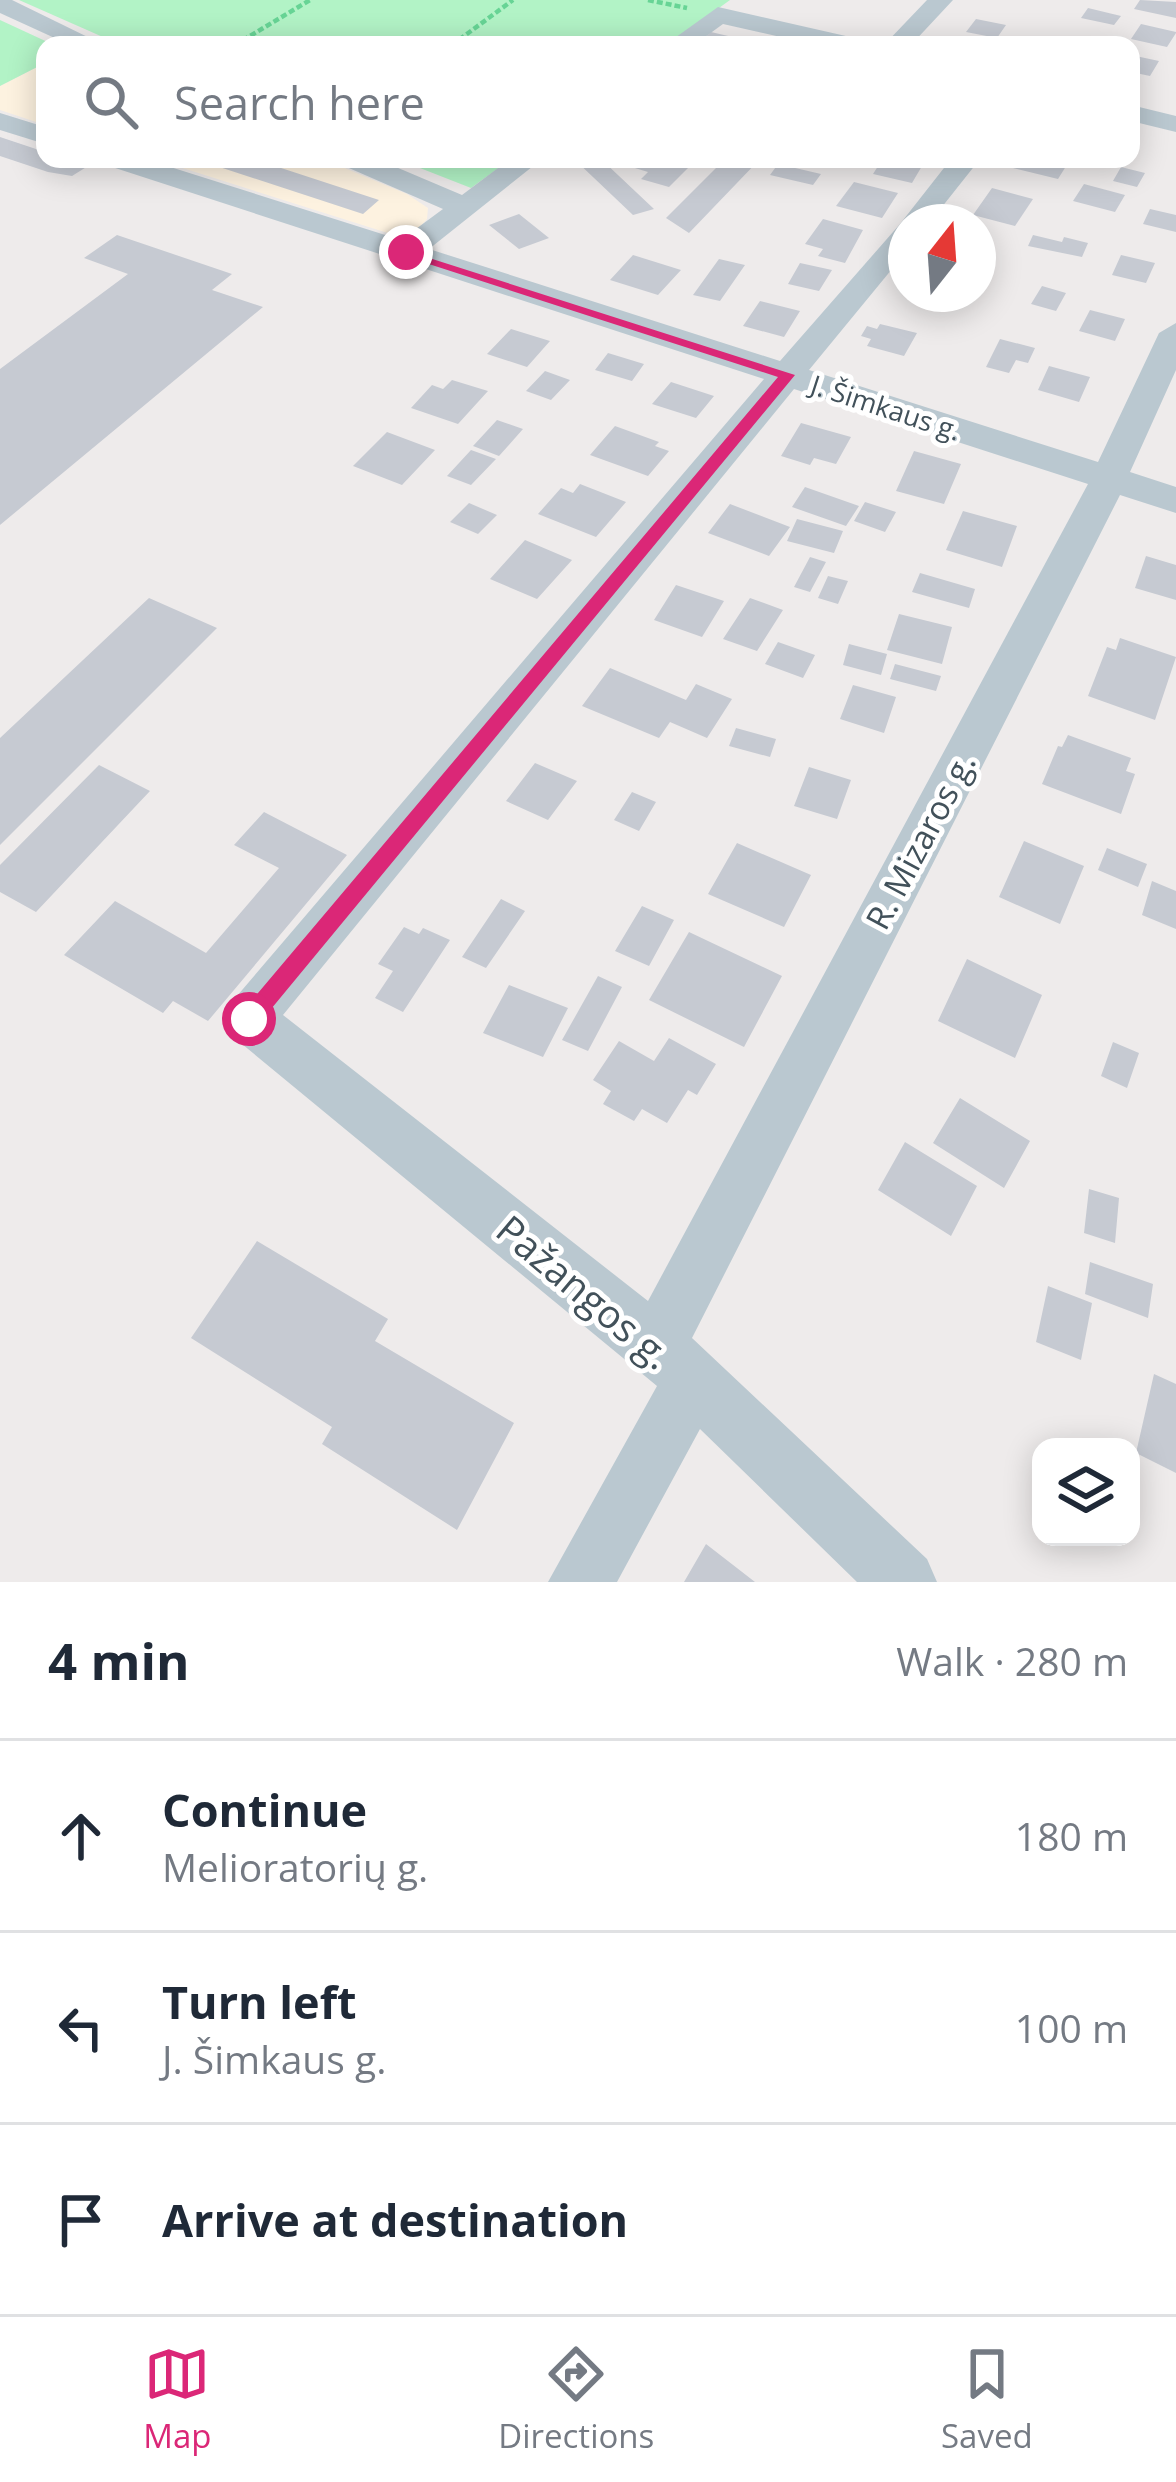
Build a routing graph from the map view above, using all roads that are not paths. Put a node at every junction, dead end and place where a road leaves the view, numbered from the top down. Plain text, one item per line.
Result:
1 (784, 0) edge
2 (941, 0) edge
3 (0, 4) edge
4 (753, 22) junction
5 (71, 36) edge
6 (690, 36) edge
7 (812, 36) edge
8 (907, 36) edge
9 (1176, 90) edge
10 (1155, 118) edge
11 (0, 122) edge
12 (36, 133) edge
13 (144, 168) edge
14 (373, 168) edge
15 (516, 168) edge
16 (959, 168) edge
17 (929, 204) edge
18 (464, 208) junction
19 (406, 252) junction
20 (888, 254) edge
21 (1176, 333) edge
22 (787, 375) junction
23 (1109, 478) junction
24 (1176, 500) edge
25 (675, 1365) junction
26 (581, 1582) edge
27 (904, 1582) edge

1 - 4 street
2 - 8 street
3 - 5 street
4 - 6 street
4 - 7 street
9 - 10 street
11 - 12 street
13 - 19 street, J. Šimkaus g.
14 - 18 street
15 - 18 street
16 - 17 street
18 - 19 street
19 - 22 street, J. Šimkaus g.
20 - 22 street
21 - 23 street, R. Mizaros g.
22 - 23 street, J. Šimkaus g.
22 - 25 street, Pažangos g.
23 - 24 street, J. Šimkaus g.
23 - 25 street, R. Mizaros g.
25 - 26 street, R. Mizaros g.
25 - 27 street, Pažangos g.

